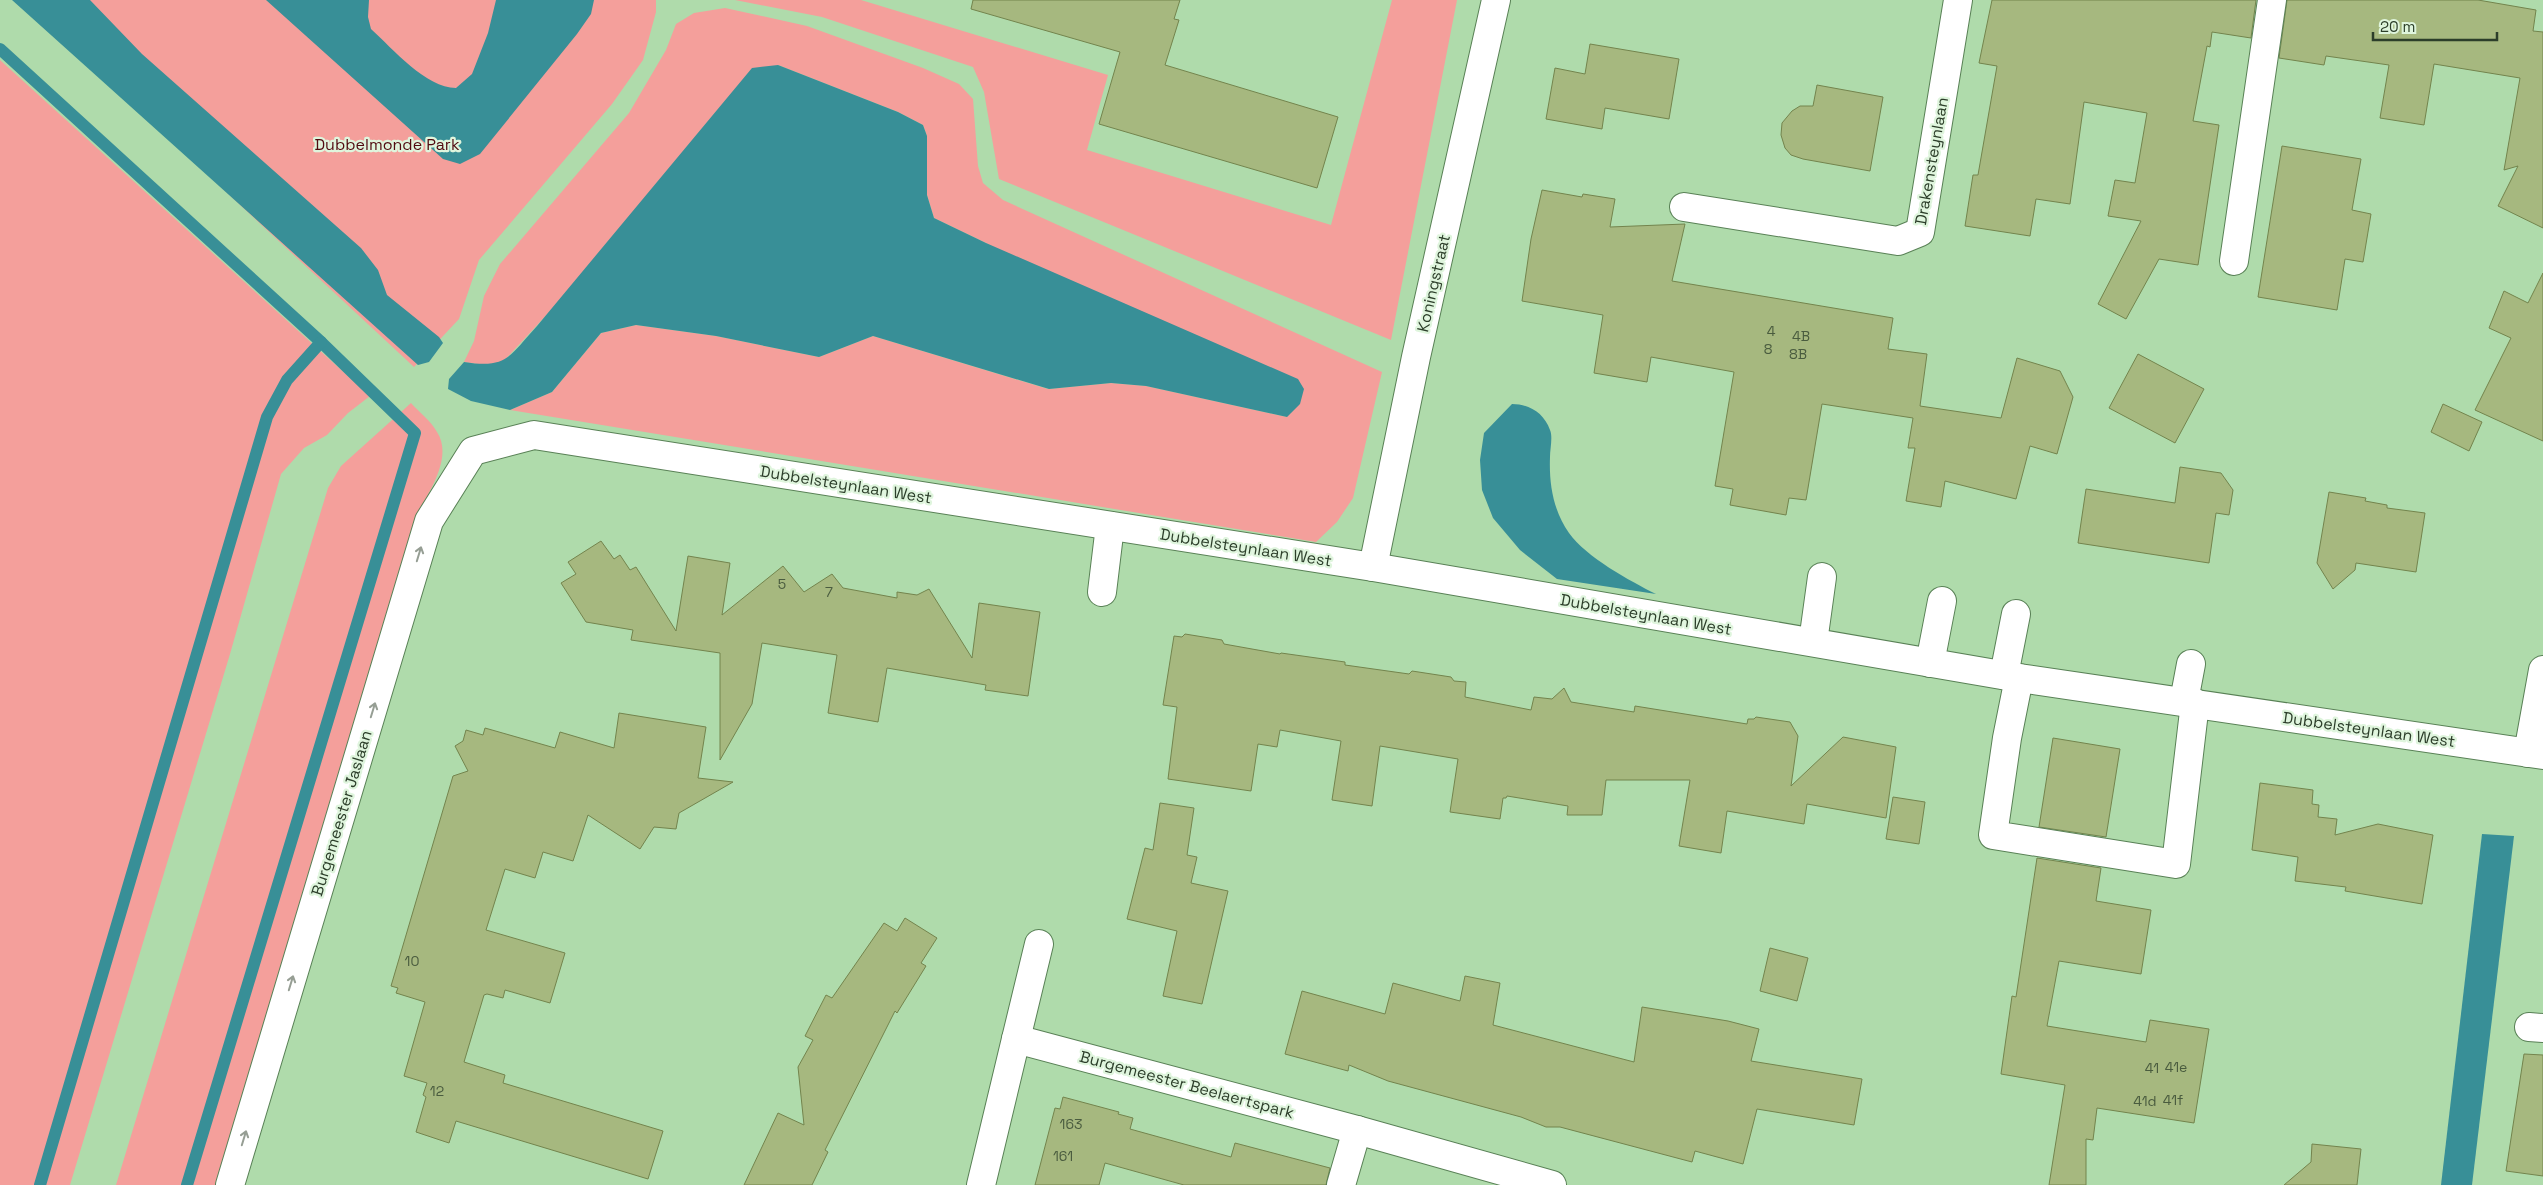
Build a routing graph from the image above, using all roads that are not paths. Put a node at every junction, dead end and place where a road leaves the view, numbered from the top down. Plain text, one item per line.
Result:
1 (1496, 0) edge
2 (1958, 0) edge
3 (2272, 0) edge
4 (1684, 208) dead end
5 (2234, 261) dead end
6 (473, 451) joint
7 (1110, 526) junction
8 (1373, 567) junction
9 (1822, 577) dead end
10 (1102, 592) dead end
11 (1942, 601) dead end
12 (2016, 614) dead end
13 (1815, 630) junction
14 (1930, 663) junction
15 (2191, 664) dead end
16 (2543, 670) edge
17 (2011, 677) junction
18 (2189, 702) junction
19 (2536, 754) edge
20 (1039, 944) dead end
21 (1016, 1039) junction
22 (1357, 1130) junction
23 (230, 1185) edge
24 (981, 1185) edge
25 (1341, 1185) edge
26 (1552, 1185) edge

1 - 8 street, Koningstraat
2 - 4 street, Drakensteynlaan
3 - 5 street
6 - 7 street, Dubbelsteynlaan West
23 -> 6 street, Burgemeester Jaslaan
7 - 8 street, Dubbelsteynlaan West
7 - 10 street
8 - 13 street, Dubbelsteynlaan West
9 - 13 street
11 - 14 street
12 - 17 street
13 - 14 street, Dubbelsteynlaan West
14 - 17 street, Dubbelsteynlaan West
15 - 18 street
16 - 19 street
17 - 18 street, Dubbelsteynlaan West
17 - 18 street
18 - 19 street, Dubbelsteynlaan West
20 - 21 street
21 - 22 street, Burgemeester Beelaertspark
21 - 24 street
22 - 25 street
22 - 26 street, Burgemeester Beelaertspark

